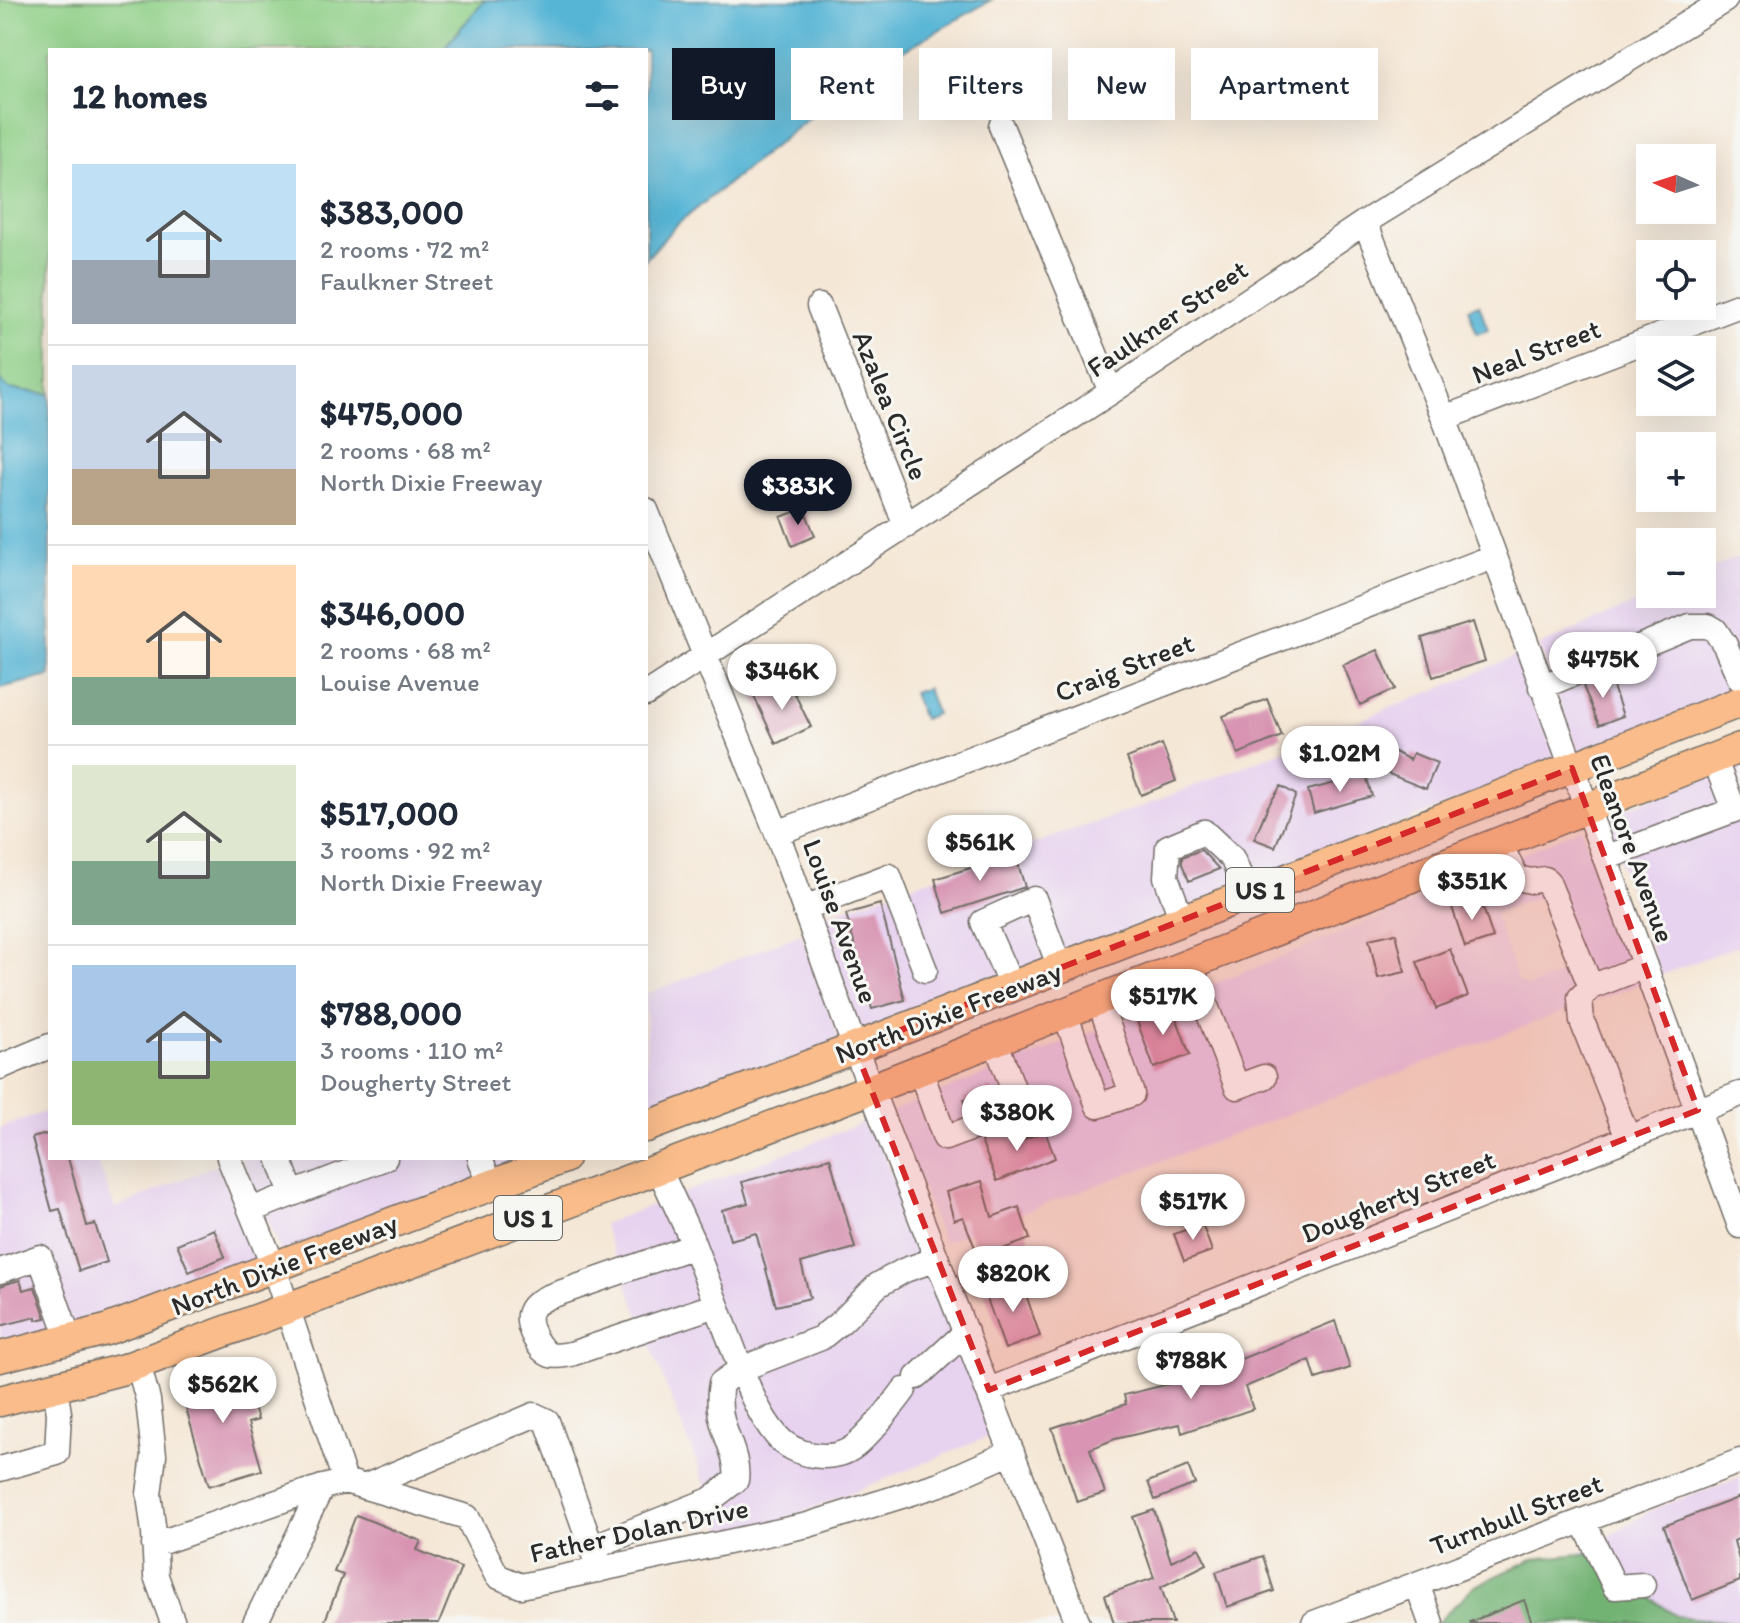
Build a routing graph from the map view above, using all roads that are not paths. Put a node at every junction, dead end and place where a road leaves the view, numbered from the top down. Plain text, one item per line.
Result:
1 (1725, 0) edge
2 (1001, 126) dead end
3 (1365, 222) junction
4 (1740, 305) edge
5 (819, 306) dead end
6 (1111, 392) junction
7 (1444, 418) junction
8 (648, 515) edge
9 (906, 526) junction
10 (1493, 557) junction
11 (706, 655) junction
12 (1740, 679) edge
13 (1541, 687) junction
14 (648, 693) edge
15 (1740, 702) edge
16 (1727, 753) edge
17 (1572, 768) junction
18 (1587, 808) junction
19 (777, 833) junction
20 (1499, 843) junction
21 (1605, 858) junction
22 (1248, 894) junction
23 (804, 908) junction
24 (1182, 920) junction
25 (1190, 964) junction
26 (1645, 966) junction
27 (1060, 968) junction
28 (925, 970) dead end
29 (1012, 987) junction
30 (1591, 987) junction
31 (1099, 1000) junction
32 (1065, 1013) junction
33 (995, 1040) junction
34 (48, 1047) edge
35 (855, 1048) junction
36 (0, 1067) edge
37 (920, 1070) junction
38 (1264, 1077) dead end
39 (871, 1089) junction
40 (1740, 1094) edge
41 (1698, 1110) junction
42 (648, 1126) edge
43 (1628, 1138) junction
44 (230, 1160) edge
45 (280, 1160) edge
46 (380, 1160) edge
47 (553, 1160) edge
48 (659, 1169) junction
49 (486, 1172) edge
50 (292, 1194) junction
51 (251, 1210) junction
52 (1740, 1226) edge
53 (694, 1246) junction
54 (937, 1259) junction
55 (274, 1268) junction
56 (0, 1271) edge
57 (716, 1305) junction
58 (288, 1308) junction
59 (966, 1332) junction
60 (70, 1341) junction
61 (0, 1357) edge
62 (138, 1364) junction
63 (741, 1369) junction
64 (55, 1388) junction
65 (989, 1390) junction
66 (0, 1401) edge
67 (1012, 1452) junction
68 (1740, 1461) edge
69 (0, 1469) edge
70 (344, 1485) junction
71 (1583, 1521) junction
72 (154, 1545) junction
73 (596, 1561) junction
74 (1417, 1584) junction
75 (1643, 1585) dead end
76 (173, 1623) edge
77 (255, 1623) edge
78 (1078, 1623) edge
79 (1314, 1623) edge
80 (1431, 1623) edge

1 - 3 street, Faulkner Street
2 - 6 street
3 - 6 street, Faulkner Street
3 - 7 street, Eleanore Avenue
4 - 7 street, Neal Street
5 - 9 street, Azalea Circle
6 - 9 street, Faulkner Street
7 - 10 street, Eleanore Avenue
8 - 11 street, Louise Avenue
9 - 11 street, Faulkner Street
10 - 13 street, Eleanore Avenue
10 - 19 street, Craig Street
11 - 14 street, Faulkner Street
11 - 19 street, Louise Avenue
12 - 13 street
13 - 17 street, Eleanore Avenue
15 - 17 main road, North Dixie Freeway / US 1
16 - 18 main road, North Dixie Freeway / US 1
16 - 21 street
17 - 18 street, Eleanore Avenue
17 - 22 main road, North Dixie Freeway / US 1
18 - 20 main road, North Dixie Freeway / US 1
18 - 21 street, Eleanore Avenue
19 - 23 street, Louise Avenue
20 - 25 main road, North Dixie Freeway / US 1
20 - 30 street
21 - 26 street, Eleanore Avenue
22 - 24 main road, North Dixie Freeway / US 1
22 - 24 street
23 - 28 street
23 - 35 street, Louise Avenue
24 - 27 main road, North Dixie Freeway / US 1
25 - 31 main road, North Dixie Freeway / US 1
25 - 38 street
26 - 30 street
26 - 41 street, Eleanore Avenue
27 - 29 main road, North Dixie Freeway / US 1
27 - 29 street
29 - 35 main road, North Dixie Freeway / US 1
30 - 43 street
31 - 32 main road, North Dixie Freeway / US 1
31 - 32 street
32 - 33 main road, North Dixie Freeway / US 1
33 - 37 main road, North Dixie Freeway / US 1
33 - 37 street
34 - 36 street
35 - 39 street, Louise Avenue
35 - 42 main road, North Dixie Freeway / US 1
37 - 39 main road, North Dixie Freeway / US 1
39 - 48 main road, North Dixie Freeway / US 1
39 - 54 street, Louise Avenue
40 - 41 street, Dougherty Street
41 - 43 street, Dougherty Street
41 - 52 street, Eleanore Avenue
43 - 65 street, Dougherty Street
44 - 51 street
45 - 50 street
46 - 50 street
47 - 49 main road, North Dixie Freeway / US 1
48 - 53 street
48 - 58 main road, North Dixie Freeway / US 1
49 - 55 main road, North Dixie Freeway / US 1
50 - 51 street
51 - 55 street
53 - 57 street
53 - 57 street
54 - 59 street, Louise Avenue
54 - 63 street
55 - 58 street
55 - 60 main road, North Dixie Freeway / US 1
56 - 60 street
57 - 63 street
58 - 62 main road, North Dixie Freeway / US 1
58 - 70 street
59 - 63 street
59 - 65 street, Louise Avenue
60 - 61 main road, North Dixie Freeway / US 1
62 - 64 main road, North Dixie Freeway / US 1
62 - 72 street
63 - 73 street
64 - 66 main road, North Dixie Freeway / US 1
64 - 69 street
65 - 67 street, Louise Avenue
67 - 73 street, Father Dolan Drive
67 - 78 street, Louise Avenue
68 - 71 street, Turnbull Street
70 - 72 street
70 - 73 street, Father Dolan Drive
70 - 73 street
70 - 77 street
71 - 74 street, Turnbull Street
71 - 75 street
72 - 76 street
74 - 79 street, Turnbull Street
74 - 80 street

